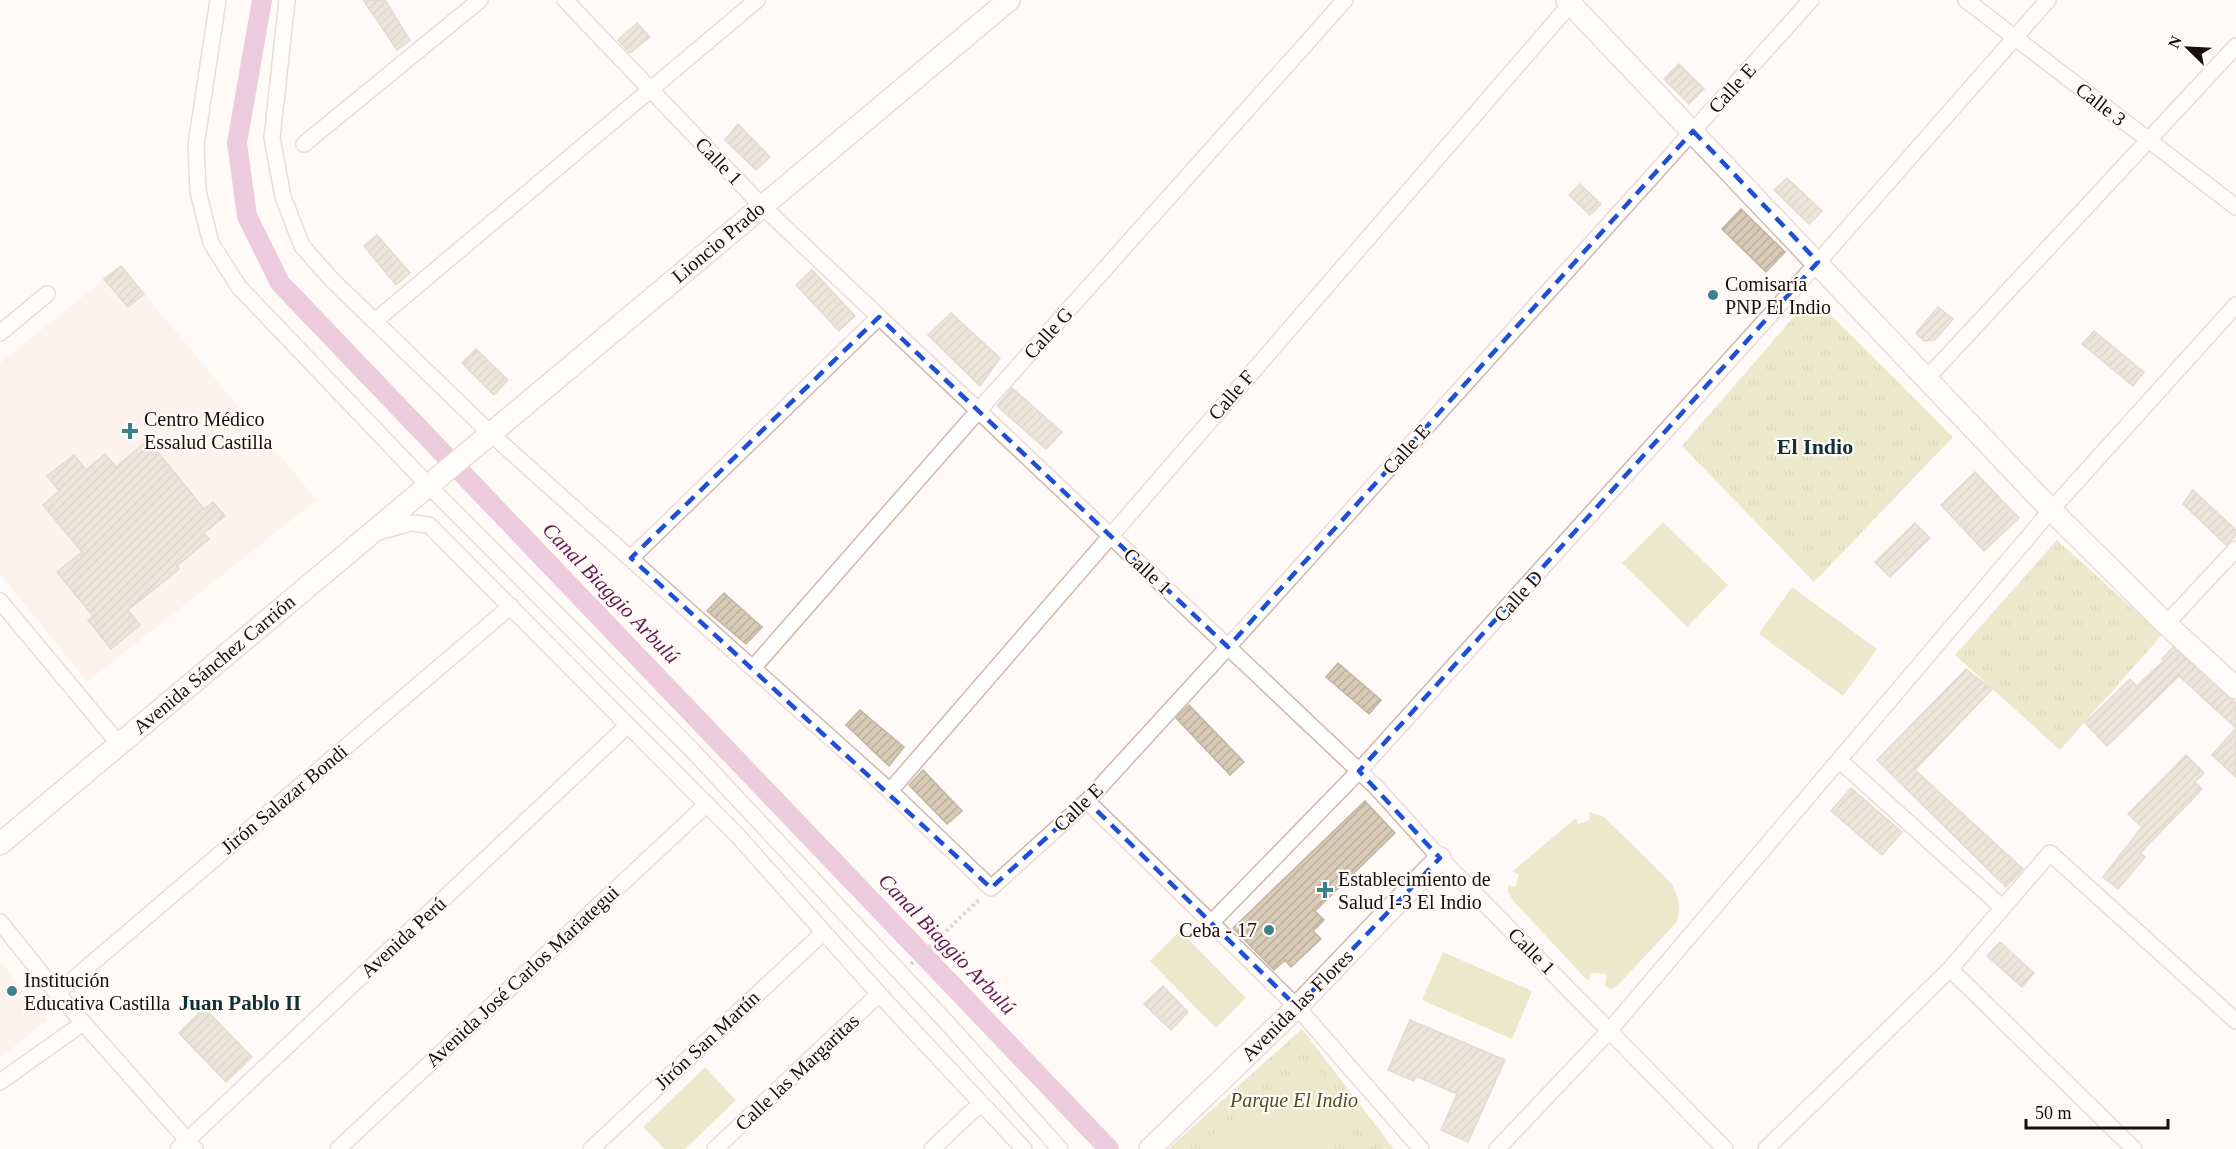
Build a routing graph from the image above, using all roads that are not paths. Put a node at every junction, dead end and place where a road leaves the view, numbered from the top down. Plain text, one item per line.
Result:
1 (218, 0) edge
2 (286, 0) edge
3 (480, 0) edge
4 (565, 0) edge
5 (758, 0) edge
6 (1009, 0) edge
7 (1345, 0) edge
8 (1811, 0) edge
9 (1966, 0) edge
10 (2048, 0) edge
11 (1571, 1) edge
12 (2015, 37) junction
13 (2236, 46) edge
14 (651, 90) junction
15 (1693, 131) junction
16 (2148, 141) junction
17 (304, 144) dead end
18 (762, 206) junction
19 (2236, 207) edge
20 (1818, 262) junction
21 (47, 294) dead end
22 (2236, 305) edge
23 (879, 317) junction
24 (375, 321) junction
25 (0, 333) edge
26 (1927, 378) junction
27 (978, 411) junction
28 (485, 437) junction
29 (428, 485) junction
30 (2051, 510) junction
31 (370, 533) junction
32 (1110, 535) junction
33 (2236, 549) edge
34 (631, 558) junction
35 (0, 601) edge
36 (511, 606) junction
37 (2166, 624) junction
38 (1228, 647) junction
39 (753, 668) junction
40 (2236, 688) edge
41 (628, 725) junction
42 (119, 744) junction
43 (1839, 760) junction
44 (1359, 771) junction
45 (890, 791) junction
46 (1087, 801) junction
47 (707, 804) junction
48 (0, 844) edge
49 (1440, 858) junction
50 (2003, 908) junction
51 (0, 922) edge
52 (1211, 923) junction
53 (824, 932) junction
54 (1950, 969) junction
55 (57, 993) junction
56 (879, 994) junction
57 (1297, 1007) junction
58 (2236, 1021) edge
59 (84, 1023) junction
60 (1610, 1030) junction
61 (0, 1082) edge
62 (980, 1104) junction
63 (187, 1146) edge
64 (338, 1149) edge
65 (591, 1149) edge
66 (715, 1149) edge
67 (932, 1149) edge
68 (1024, 1149) edge
69 (1060, 1149) edge
70 (1150, 1149) edge
71 (1421, 1149) edge
72 (1497, 1149) edge
73 (1725, 1149) edge
74 (1766, 1149) edge
75 (2134, 1149) edge

1 - 29 street
2 - 24 street
3 - 17 street
4 - 14 street, Calle 1
5 - 14 street
6 - 18 street, Lioncio Prado
7 - 27 street, Calle G
8 - 15 street, Calle E
9 - 12 street, Calle 3
10 - 12 street, Calle D
11 - 15 street
11 - 32 street, Calle F
12 - 16 street, Calle 3
12 - 20 street, Calle D
13 - 16 street
14 - 18 street, Calle 1
14 - 24 street
15 - 20 street
15 - 38 street, Calle E
16 - 19 street, Calle 3
16 - 26 street
18 - 23 street, Calle 1
18 - 28 street, Lioncio Prado
20 - 26 street
20 - 44 street, Calle D
21 - 25 street
22 - 30 street
23 - 27 street, Calle 1
23 - 34 street
24 - 28 street
26 - 30 street
27 - 32 street, Calle 1
27 - 39 street, Calle G
28 - 29 street, Lioncio Prado
28 - 34 street
29 - 31 street, Avenida Sánchez Carrión
29 - 69 street
30 - 37 street
30 - 43 street
31 - 36 street
31 - 42 street, Avenida Sánchez Carrión
32 - 38 street, Calle 1
32 - 45 street, Calle F
33 - 37 street
34 - 39 street
35 - 42 street
36 - 41 street
36 - 55 street, Jirón Salazar Bondi
37 - 40 street
38 - 44 street, Calle 1
38 - 46 street, Calle E
39 - 45 street
41 - 47 street
41 - 63 street, Avenida Perú
42 - 48 street, Avenida Sánchez Carrión
43 - 50 street
43 - 60 street
44 - 49 street, Calle 1
44 - 52 street, Calle D
45 - 46 street, Calle E
46 - 52 street
47 - 53 street
47 - 64 street, Avenida José Carlos Mariategui
49 - 57 street, Avenida las Flores
49 - 60 street, Calle 1
50 - 54 street
50 - 58 street
51 - 55 street
52 - 57 street
53 - 56 street
53 - 65 street, Jirón San Martín
54 - 74 street
54 - 75 street
55 - 59 street
56 - 62 street
56 - 66 street, Calle las Margaritas
57 - 70 street, Avenida las Flores
57 - 71 street
59 - 61 street
59 - 63 street
60 - 72 street
60 - 73 street, Calle 1
62 - 67 street
62 - 68 street

